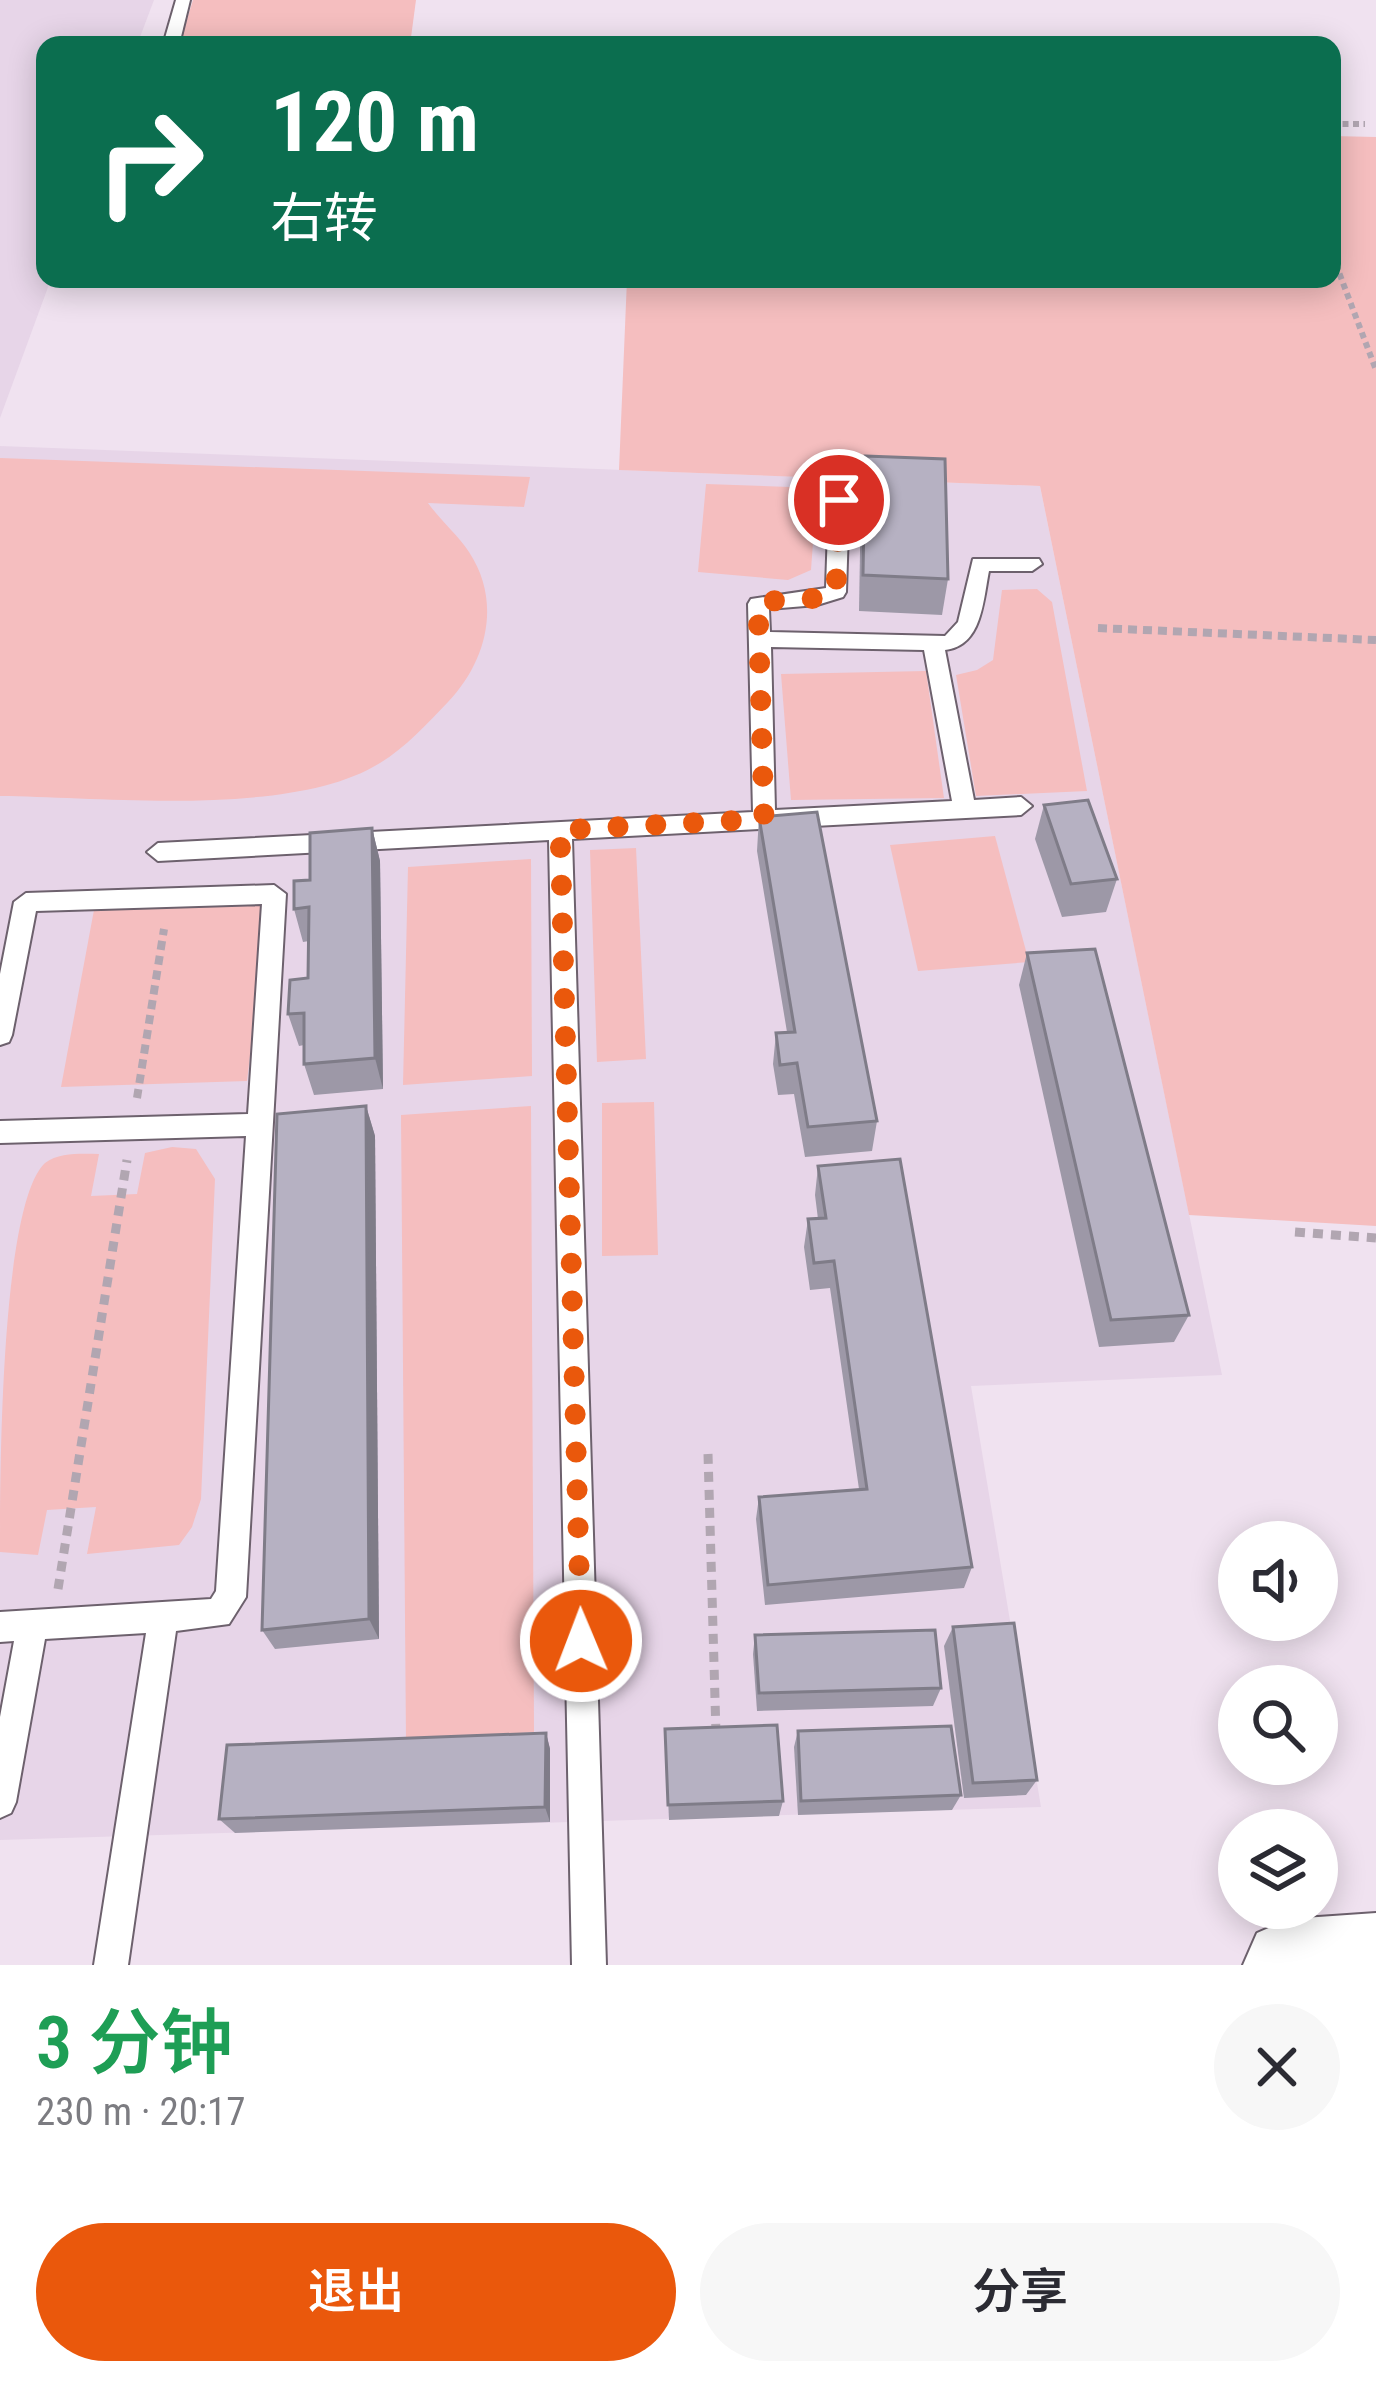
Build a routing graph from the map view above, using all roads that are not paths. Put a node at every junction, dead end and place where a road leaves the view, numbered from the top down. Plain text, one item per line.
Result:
1 (183, 0) edge
2 (173, 36) edge
3 (839, 500) dead end
4 (1032, 564) dead end
5 (760, 639) junction
6 (933, 643) junction
7 (1021, 806) dead end
8 (965, 808) junction
9 (764, 819) junction
10 (560, 830) junction
11 (158, 852) dead end
12 (0, 1035) edge
13 (261, 1125) junction
14 (0, 1132) edge
15 (163, 1617) junction
16 (42, 1625) junction
17 (0, 1628) edge
18 (0, 1802) edge
19 (1376, 1958) edge
20 (111, 1965) edge
21 (589, 1965) edge
22 (1289, 1965) edge

1 - 2 lane
3 - 5 lane
4 - 6 lane
5 - 6 lane
5 - 9 lane
6 - 8 lane
7 - 8 lane
8 - 9 lane
9 - 10 lane
10 - 11 lane
10 - 21 lane
12 - 13 lane
13 - 14 lane
13 - 15 lane
15 - 16 lane
15 - 20 lane
16 - 17 lane
16 - 18 lane
19 - 22 street

